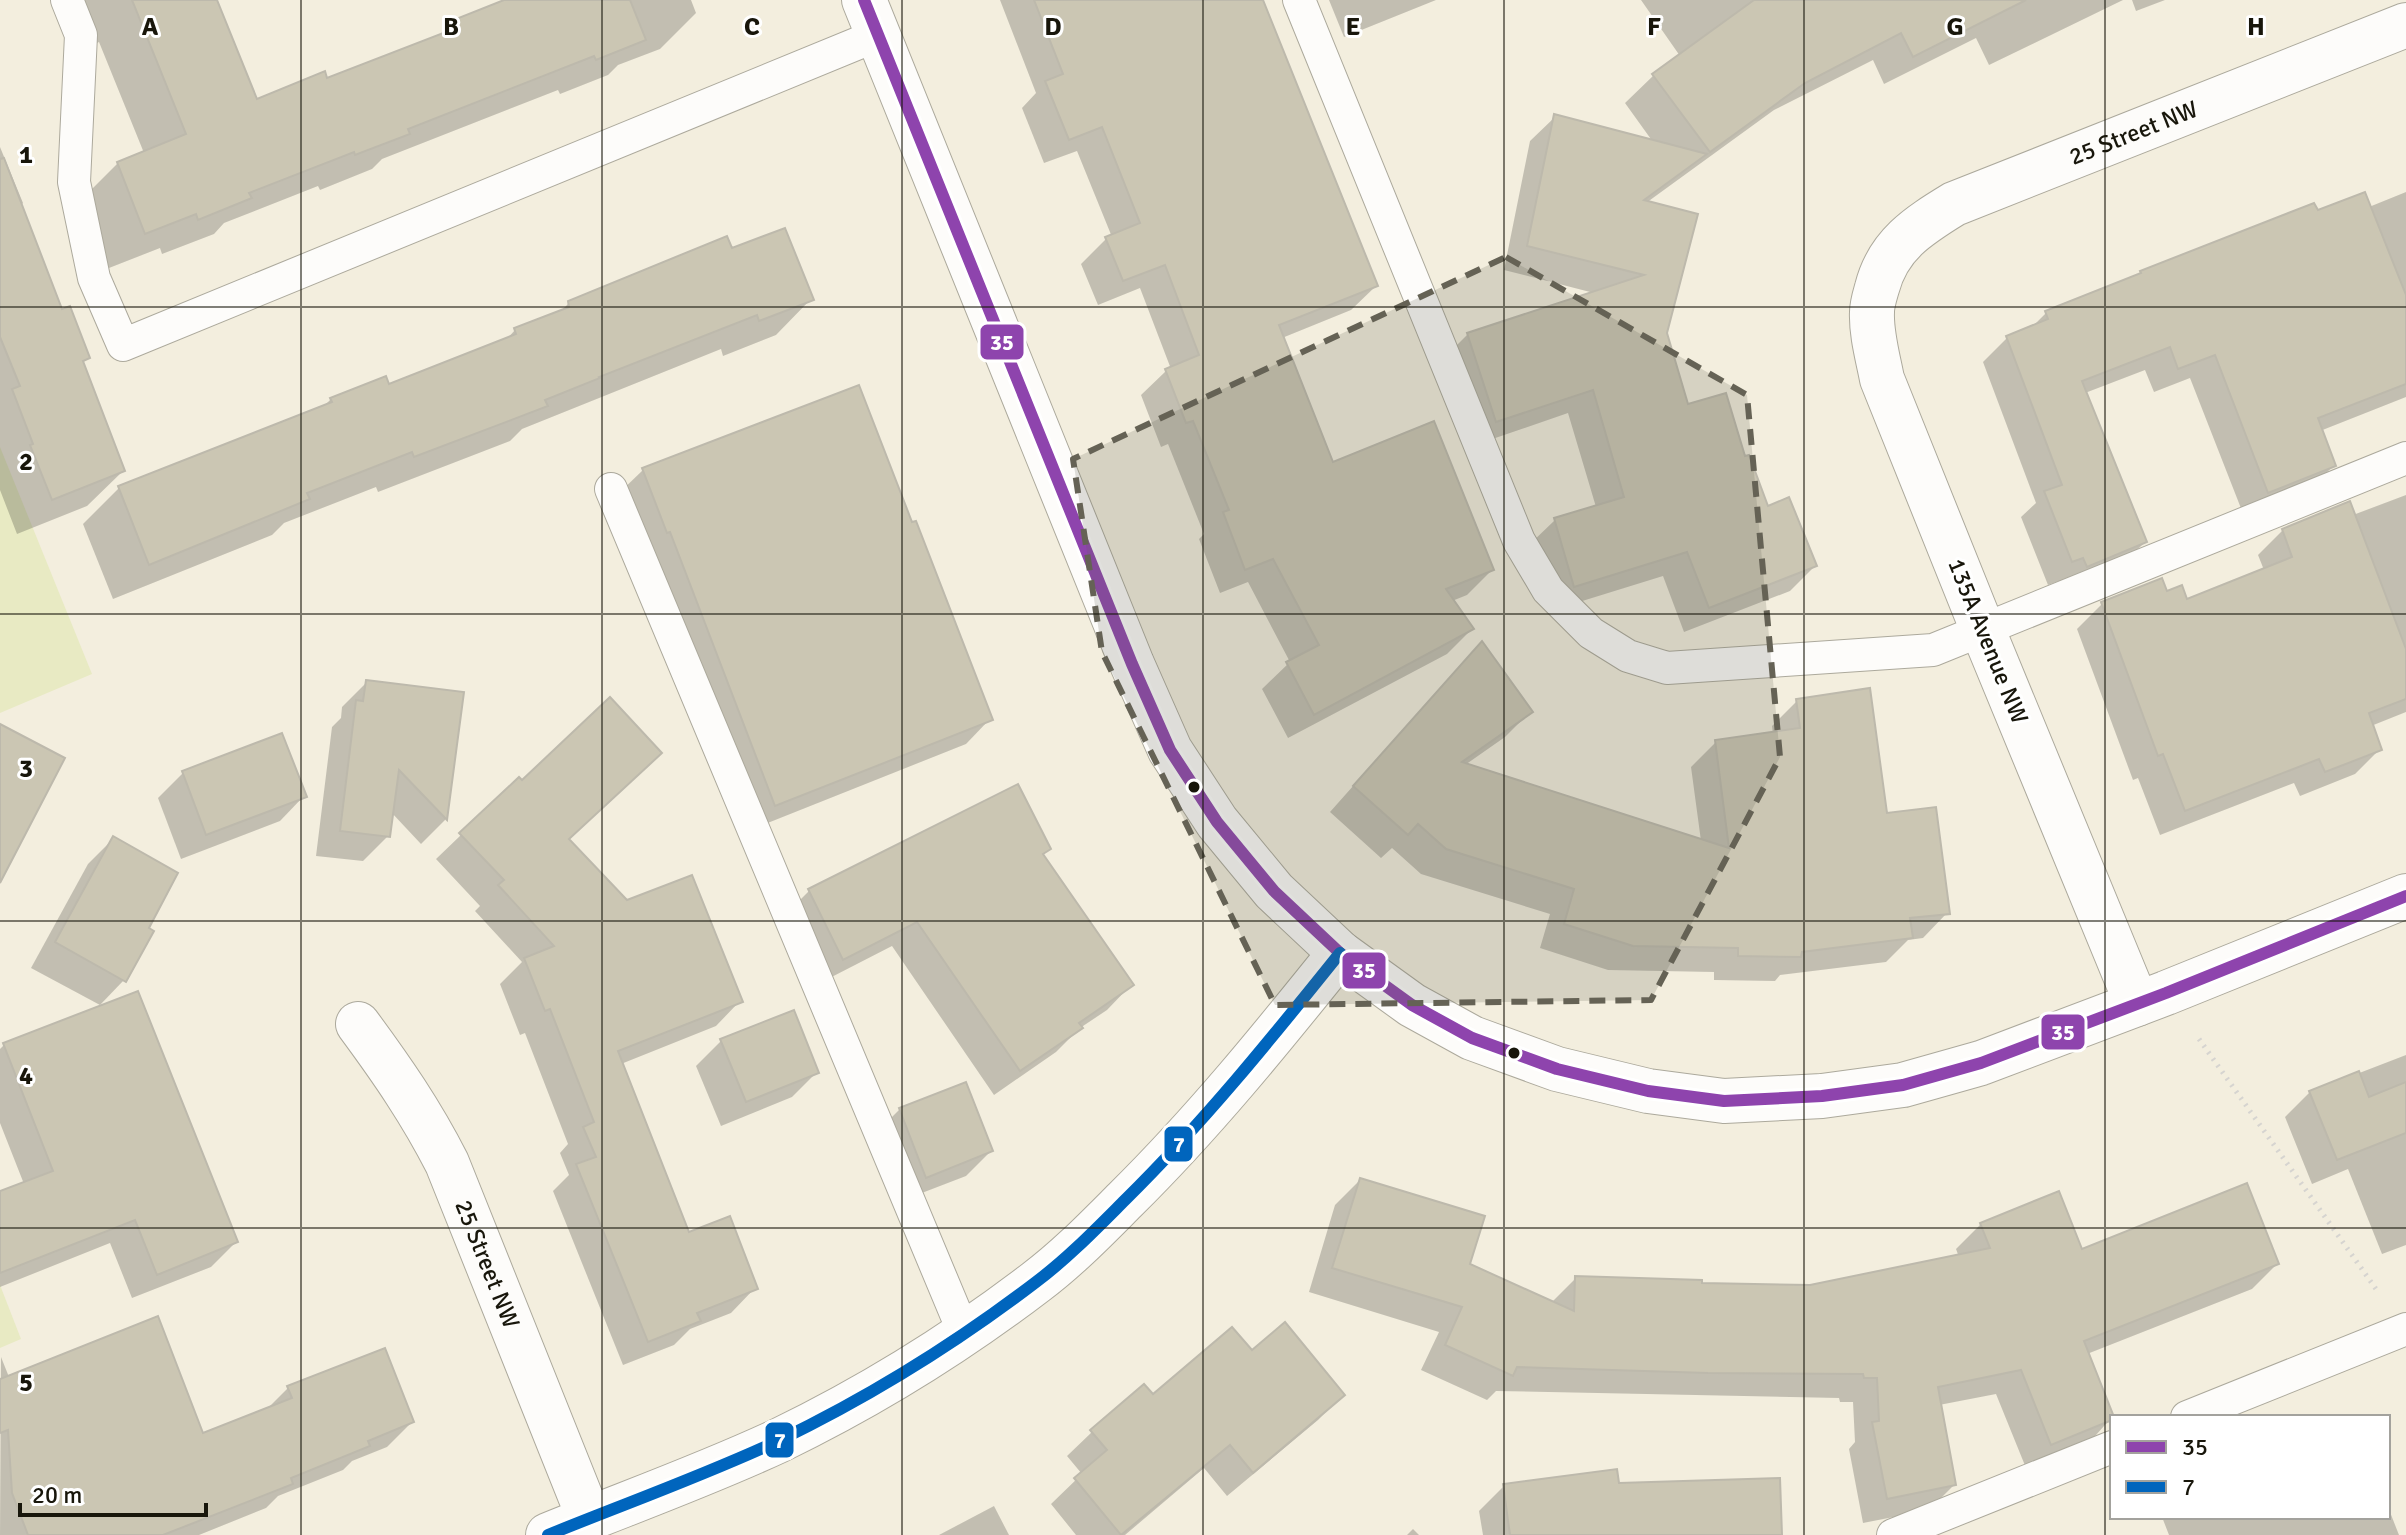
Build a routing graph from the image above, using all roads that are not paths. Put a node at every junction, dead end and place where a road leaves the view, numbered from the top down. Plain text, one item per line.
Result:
1 (67, 0) edge
2 (1299, 0) edge
3 (871, 18) edge
4 (2406, 25) edge
5 (1882, 270) joint
6 (2406, 458) edge
7 (611, 489) dead end
8 (1982, 628) junction
9 (2406, 896) edge
10 (1340, 953) junction
11 (2152, 998) junction
12 (358, 1024) dead end
13 (2406, 1329) edge
14 (964, 1333) junction
15 (2192, 1415) edge
16 (2110, 1448) edge
17 (589, 1518) junction
18 (548, 1535) edge
19 (1893, 1535) edge

1 - 3 lane
2 - 8 lane
3 - 10 street
4 - 5 street, 25 Street NW
5 - 8 street, 135A Avenue NW
6 - 8 lane
7 - 14 lane
8 - 11 street, 135A Avenue NW
9 - 11 street
10 - 11 street
10 - 14 street
12 - 17 street, 25 Street NW
13 - 15 lane
14 - 17 street
16 - 19 lane
17 - 18 street

